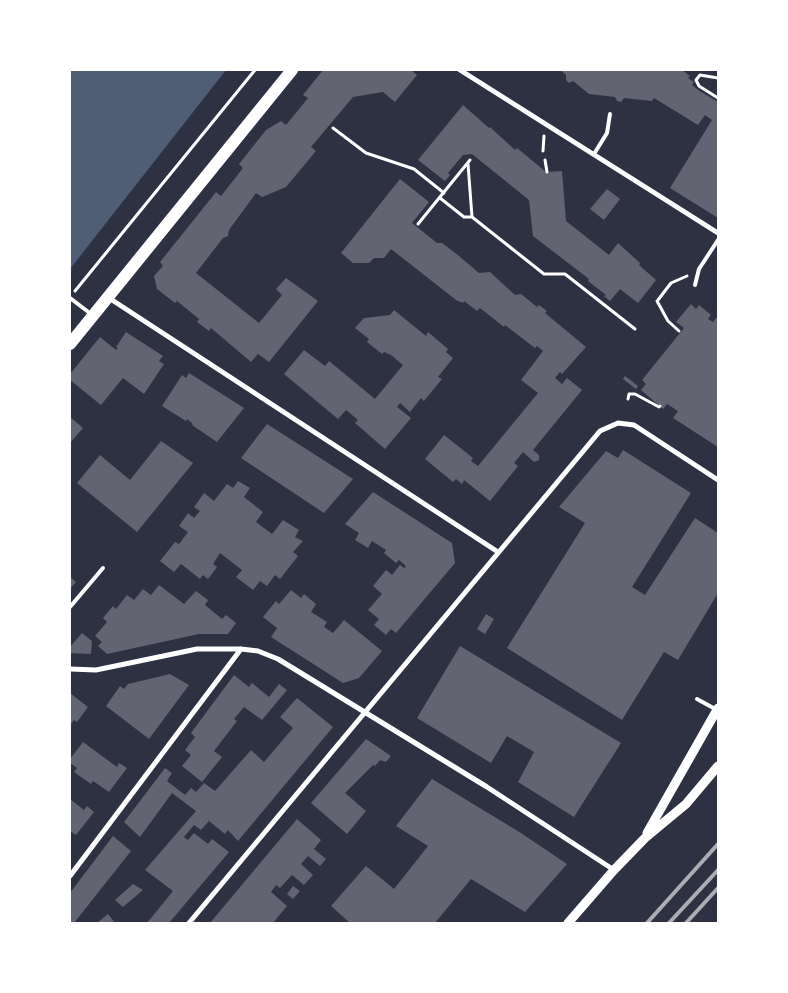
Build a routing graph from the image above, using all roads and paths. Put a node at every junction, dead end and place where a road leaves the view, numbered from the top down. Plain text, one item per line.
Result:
1 (255, 70) edge
2 (292, 70) edge
3 (460, 70) edge
4 (718, 78) edge
5 (717, 99) edge
6 (610, 114) dead end
7 (334, 128) dead end
8 (594, 154) junction
9 (545, 160) dead end
10 (547, 172) dead end
11 (444, 193) junction
12 (440, 198) junction
13 (472, 217) junction
14 (418, 224) dead end
15 (718, 233) edge
16 (718, 240) edge
17 (698, 272) junction
18 (84, 279) dead end
19 (695, 285) dead end
20 (108, 297) junction
21 (70, 298) edge
22 (93, 315) junction
23 (635, 329) dead end
24 (679, 331) dead end
25 (70, 344) edge
26 (628, 398) dead end
27 (660, 406) dead end
28 (718, 480) edge
29 (498, 552) junction
30 (103, 568) dead end
31 (70, 607) edge
32 (241, 649) junction
33 (70, 669) edge
34 (697, 699) dead end
35 (718, 710) edge
36 (364, 713) junction
37 (718, 766) edge
38 (645, 838) junction
39 (614, 870) junction
40 (70, 876) edge
41 (189, 923) edge
42 (568, 923) edge

1 - 18 path
2 - 20 main road
3 - 8 street
4 - 5 path
6 - 8 lane
7 - 11 path
8 - 15 street
9 - 10 path
11 - 12 path
11 - 13 path
12 - 13 path
12 - 14 path
13 - 23 path
16 - 17 lane
17 - 19 lane
17 - 24 path
20 - 22 main road
20 - 29 street
21 - 22 lane
22 - 25 main road
26 - 27 path
28 - 29 street
29 - 36 street
30 - 31 lane
32 - 33 street
32 - 36 street
32 - 40 street
34 - 35 lane
35 - 38 street
36 - 39 street
36 - 41 street
37 - 38 street
38 - 39 street
39 - 42 street

